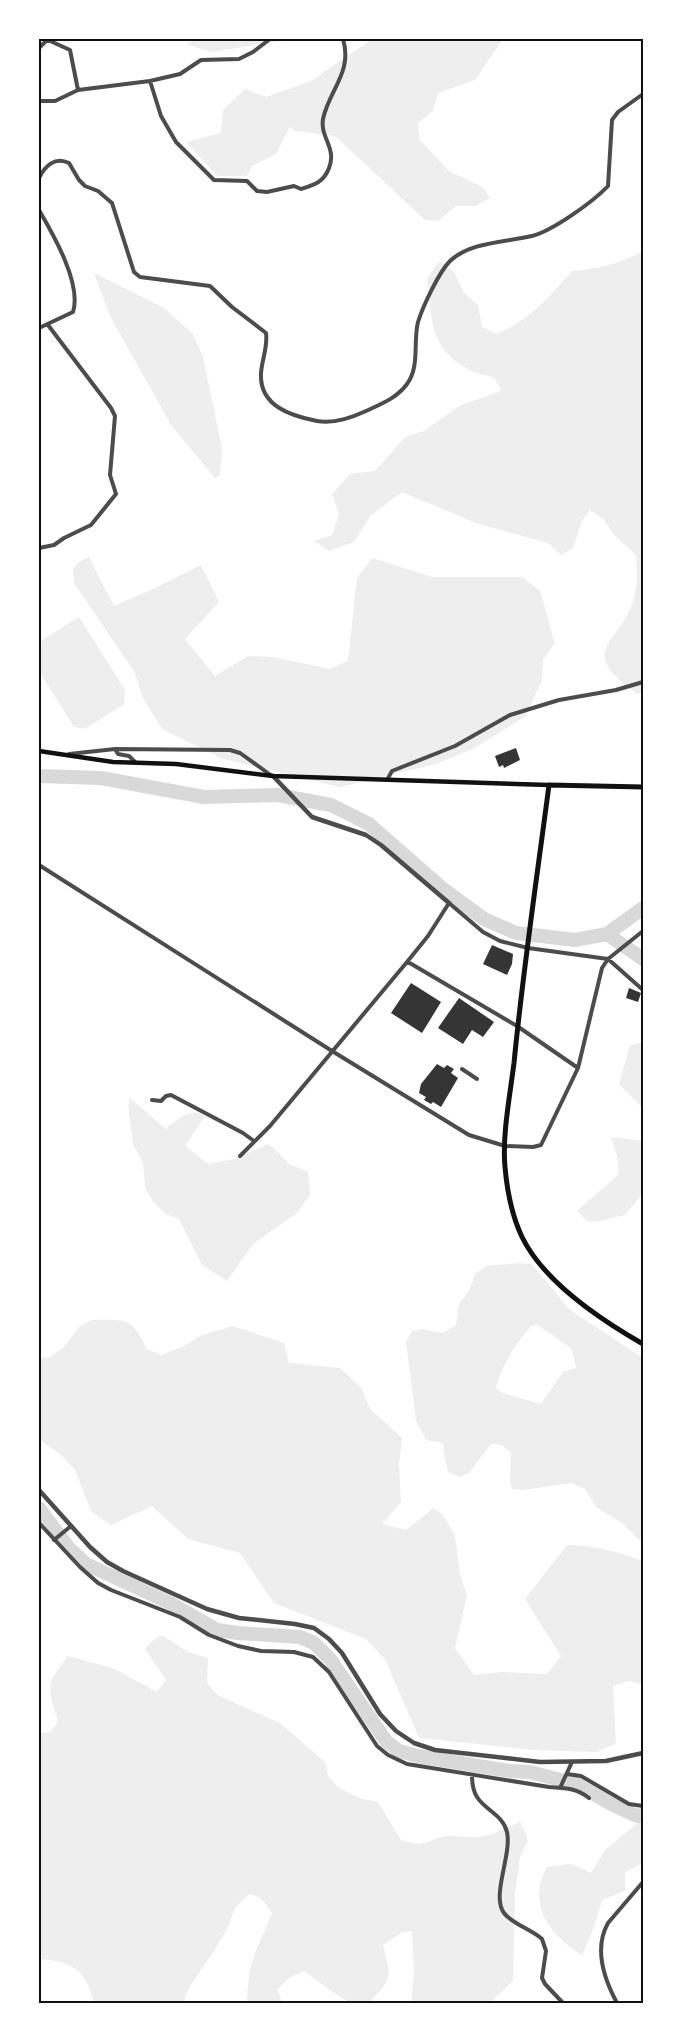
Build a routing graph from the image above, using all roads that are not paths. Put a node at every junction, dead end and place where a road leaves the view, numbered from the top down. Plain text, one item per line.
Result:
1 (48, 39) edge
2 (270, 39) edge
3 (343, 39) edge
4 (39, 48) edge
5 (150, 81) junction
6 (78, 90) junction
7 (643, 94) edge
8 (39, 101) edge
9 (39, 178) edge
10 (39, 210) edge
11 (48, 325) junction
12 (39, 328) edge
13 (39, 548) edge
14 (643, 682) edge
15 (115, 749) junction
16 (39, 751) edge
17 (62, 755) junction
18 (136, 763) junction
19 (273, 776) junction
20 (387, 780) junction
21 (549, 785) junction
22 (643, 787) edge
23 (39, 865) edge
24 (448, 903) junction
25 (643, 932) edge
26 (528, 945) junction
27 (608, 959) junction
28 (407, 962) junction
29 (643, 990) edge
30 (517, 1026) junction
31 (332, 1051) junction
32 (578, 1068) junction
33 (462, 1069) dead end
34 (477, 1079) dead end
35 (152, 1100) dead end
36 (254, 1141) junction
37 (505, 1146) junction
38 (240, 1156) dead end
39 (643, 1344) edge
40 (39, 1490) edge
41 (39, 1523) edge
42 (71, 1526) junction
43 (54, 1540) junction
44 (643, 1753) edge
45 (572, 1762) junction
46 (567, 1774) junction
47 (472, 1775) junction
48 (560, 1788) junction
49 (589, 1798) dead end
50 (643, 1806) edge
51 (643, 1882) edge
52 (563, 2003) edge
53 (617, 2003) edge

1 - 4 street
1 - 6 street
2 - 5 street
3 - 5 street
5 - 6 street
6 - 8 street
7 - 9 street
10 - 11 street
11 - 12 street
11 - 13 street
14 - 20 street
15 - 17 street
15 - 18 street
15 - 19 street
16 - 17 main road
17 - 18 main road
18 - 19 main road
19 - 20 main road
19 - 24 street
20 - 21 main road
21 - 22 main road
21 - 26 main road
23 - 31 street
24 - 26 street
24 - 28 street
25 - 27 street
26 - 27 street
26 - 30 main road
27 - 29 street
27 - 32 street
28 - 30 street
28 - 31 street
30 - 32 street
30 - 37 main road
31 - 36 street
31 - 37 street
32 - 37 street
33 - 34 street
35 - 36 street
36 - 38 street
37 - 39 main road
40 - 42 street
41 - 43 street
42 - 43 street
42 - 45 street
43 - 47 street
44 - 45 street
45 - 46 street
46 - 48 street
46 - 50 street
47 - 48 street
47 - 52 street
48 - 49 street
51 - 53 street

